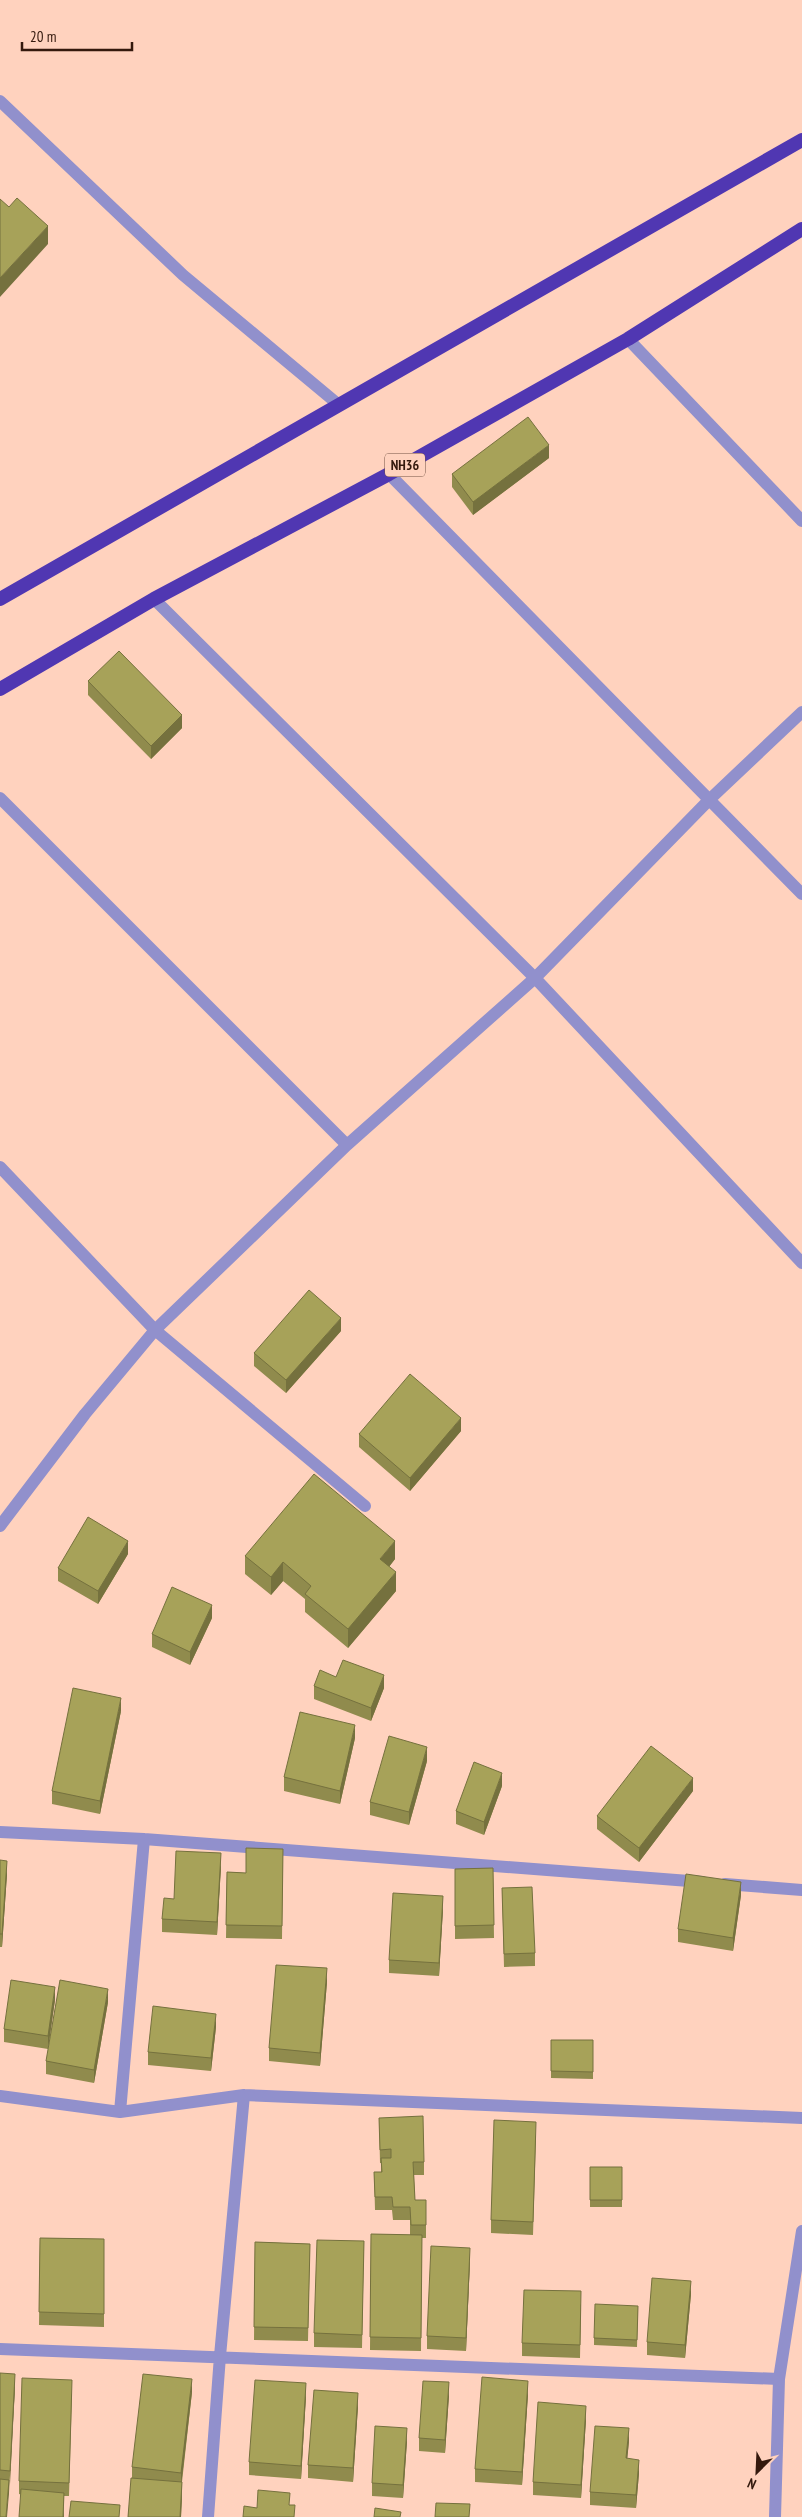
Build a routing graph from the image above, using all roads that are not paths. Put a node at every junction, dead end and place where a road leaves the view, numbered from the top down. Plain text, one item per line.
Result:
1 (0, 101) edge
2 (802, 140) edge
3 (802, 229) edge
4 (628, 339) junction
5 (339, 405) junction
6 (389, 474) junction
7 (802, 521) edge
8 (0, 599) edge
9 (154, 600) junction
10 (0, 689) edge
11 (802, 712) edge
12 (0, 798) edge
13 (709, 800) junction
14 (802, 894) edge
15 (535, 978) junction
16 (347, 1145) junction
17 (0, 1167) edge
18 (802, 1263) edge
19 (155, 1330) junction
20 (365, 1506) dead end
21 (0, 1526) edge
22 (0, 1832) edge
23 (144, 1839) junction
24 (802, 1890) edge
25 (244, 2095) junction
26 (0, 2096) edge
27 (120, 2112) junction
28 (802, 2118) edge
29 (802, 2231) edge
30 (0, 2349) edge
31 (220, 2356) junction
32 (779, 2379) junction
33 (208, 2517) edge
34 (775, 2517) edge

1 - 5 street
2 - 5 highway
3 - 4 highway, NH36
4 - 6 highway, NH36
4 - 7 street
5 - 8 highway
6 - 9 highway, NH36
6 - 13 street
9 - 10 highway, NH36
9 - 15 street
11 - 13 street
12 - 16 street
13 - 14 street
13 - 15 street
15 - 16 street
15 - 18 street
16 - 19 street
17 - 19 street
19 - 20 street
19 - 21 street
22 - 23 street
23 - 24 street
23 - 27 street
25 - 27 street
25 - 28 street
25 - 31 street
26 - 27 street
29 - 32 street
30 - 31 street
31 - 32 street
31 - 33 street
32 - 34 street

